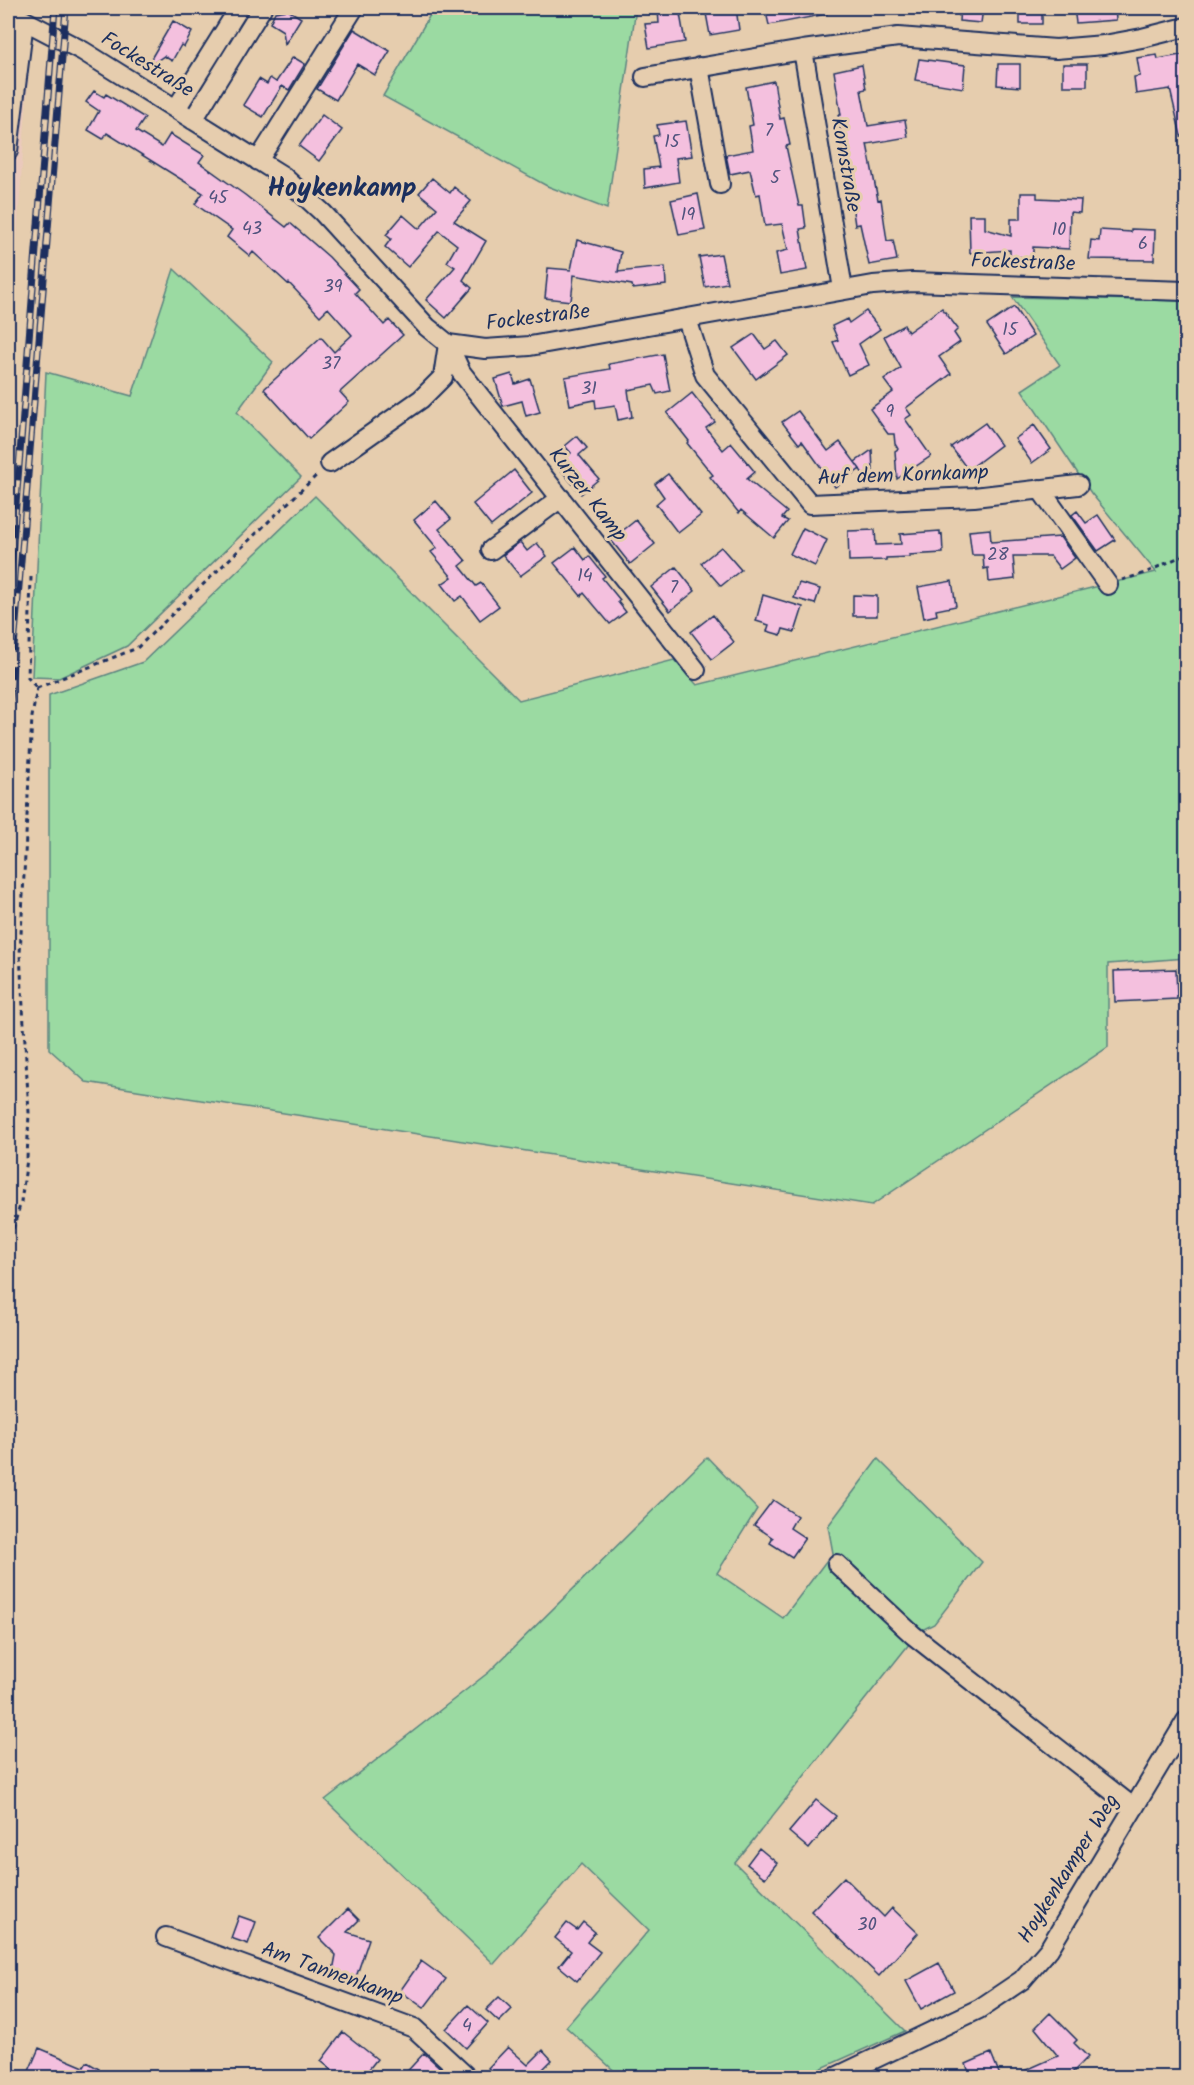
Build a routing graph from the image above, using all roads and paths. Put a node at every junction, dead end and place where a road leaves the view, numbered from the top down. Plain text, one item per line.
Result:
1 (239, 8) edge
2 (262, 8) edge
3 (354, 8) edge
4 (8, 12) edge
5 (24, 21) junction
6 (1186, 27) edge
7 (802, 50) junction
8 (699, 67) junction
9 (645, 77) dead end
10 (176, 109) junction
11 (193, 120) junction
12 (8, 151) edge
13 (258, 161) junction
14 (720, 184) dead end
15 (843, 289) junction
16 (1186, 291) edge
17 (687, 319) junction
18 (448, 344) junction
19 (330, 463) joint
20 (1078, 485) dead end
21 (1040, 489) junction
22 (561, 498) junction
23 (491, 550) dead end
24 (1186, 554) edge
25 (31, 578) dead end
26 (1108, 585) joint
27 (696, 670) dead end
28 (37, 688) junction
29 (8, 1245) edge
30 (837, 1564) dead end
31 (1186, 1721) edge
32 (1134, 1809) junction
33 (166, 1937) dead end
34 (468, 2078) edge
35 (834, 2078) edge

1 - 10 street
2 - 11 street
3 - 13 street
4 - 5 street, Fockestraße
5 - 10 street, Fockestraße
5 - 12 street
6 - 7 street
7 - 8 street
7 - 15 street, Kornstraße
8 - 9 street
8 - 14 street
10 - 11 street, Fockestraße
11 - 13 street, Fockestraße
13 - 18 street, Fockestraße
15 - 16 street, Fockestraße
15 - 17 street, Fockestraße
17 - 18 street, Fockestraße
17 - 21 street, Auf dem Kornkamp
18 - 19 street
18 - 22 street, Kurzer Kamp
19 - 28 path
20 - 21 street, Auf dem Kornkamp
21 - 26 street
22 - 23 street
22 - 27 street, Kurzer Kamp
24 - 26 path
25 - 28 path
28 - 29 path
30 - 32 street
31 - 32 street, Hoykenkamper Weg
32 - 35 street, Hoykenkamper Weg
33 - 34 street, Am Tannenkamp

